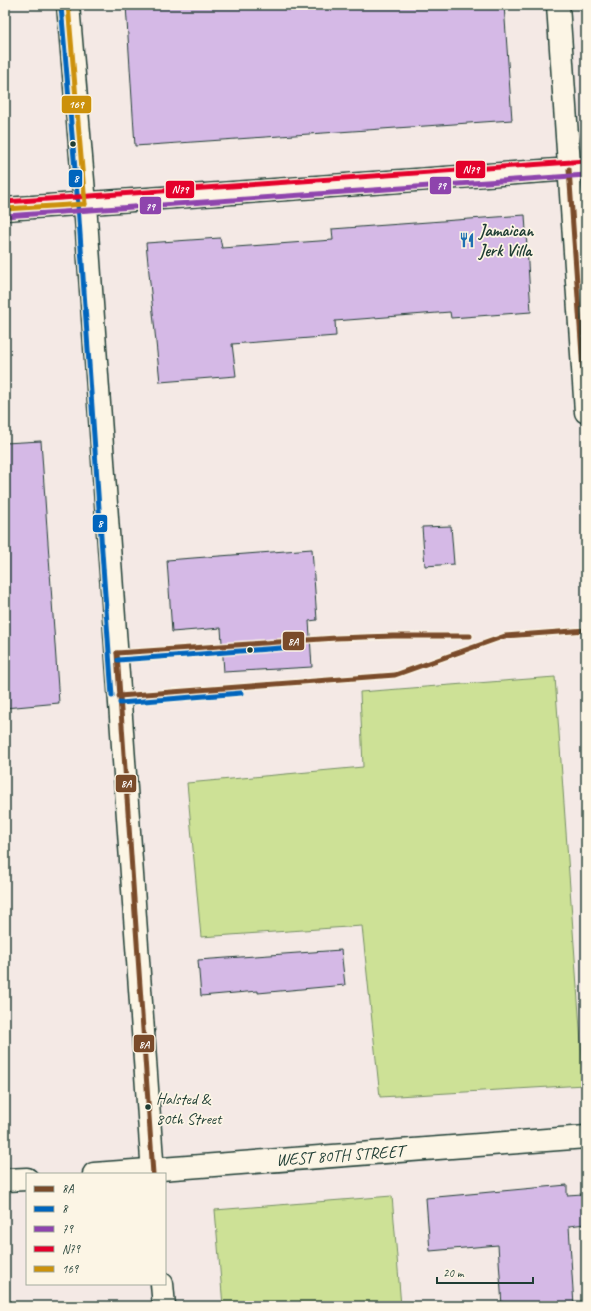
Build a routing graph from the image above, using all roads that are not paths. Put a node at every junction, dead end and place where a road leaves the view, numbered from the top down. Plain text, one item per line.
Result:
1 (68, 5) edge
2 (558, 5) edge
3 (578, 168) edge
4 (85, 204) junction
5 (5, 209) edge
6 (586, 412) edge
7 (586, 1137) edge
8 (153, 1172) edge
9 (124, 1173) edge
10 (26, 1179) edge
11 (5, 1180) edge
12 (162, 1285) edge
13 (164, 1306) edge

1 - 4 main road
2 - 3 main road
3 - 4 main road
3 - 6 main road
4 - 5 main road
4 - 8 main road
7 - 8 main road, WEST 80TH STREET
8 - 9 main road, WEST 80TH STREET
10 - 11 main road
12 - 13 main road

